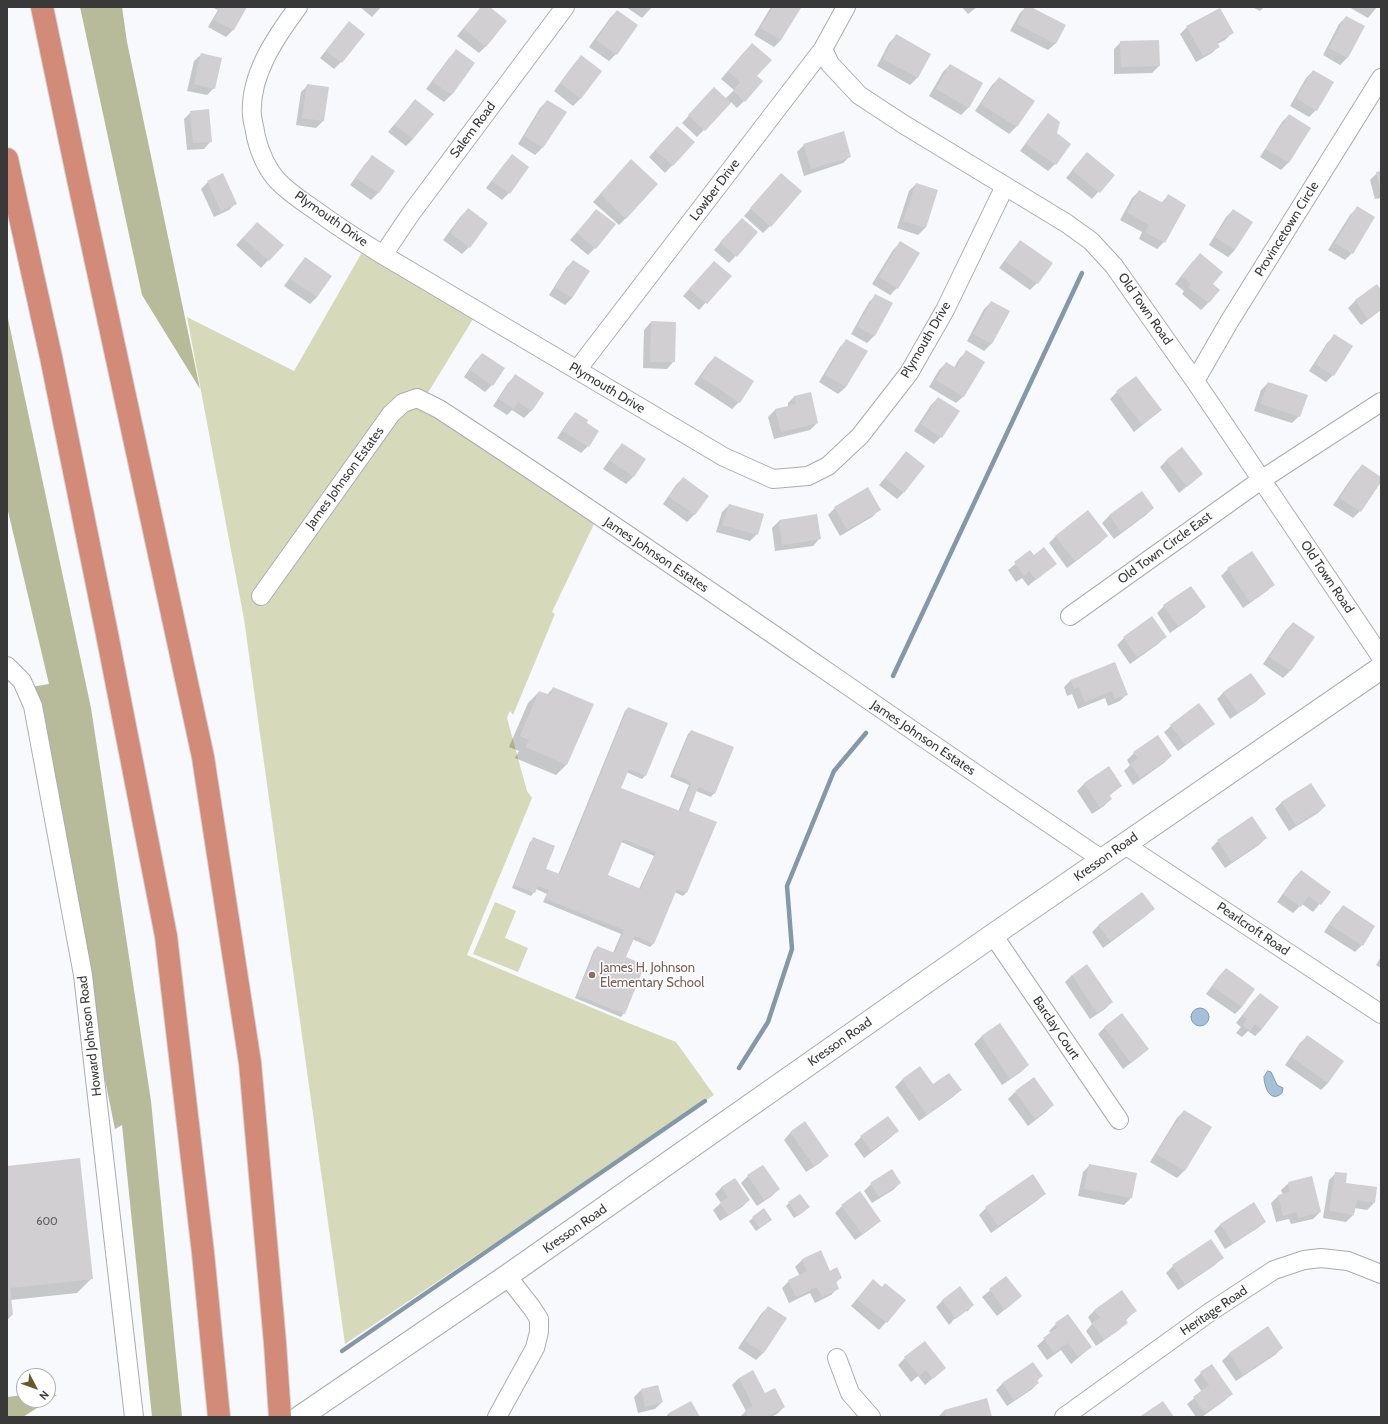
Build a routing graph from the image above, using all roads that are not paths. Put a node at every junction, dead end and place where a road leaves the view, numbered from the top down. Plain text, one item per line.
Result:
1 (42, 7) edge
2 (298, 7) edge
3 (565, 7) edge
4 (846, 7) edge
5 (823, 49) junction
6 (1378, 89) edge
7 (7, 159) edge
8 (1005, 186) junction
9 (383, 255) junction
10 (577, 370) junction
11 (1195, 381) junction
12 (1381, 402) edge
13 (1261, 480) junction
14 (261, 596) dead end
15 (1070, 616) dead end
16 (1381, 657) edge
17 (7, 666) edge
18 (1381, 668) edge
19 (1125, 845) junction
20 (1103, 860) junction
21 (993, 935) junction
22 (1381, 1014) edge
23 (1119, 1120) dead end
24 (1381, 1274) edge
25 (507, 1276) junction
26 (837, 1358) dead end
27 (134, 1417) edge
28 (219, 1417) edge
29 (280, 1417) edge
30 (300, 1417) edge
31 (497, 1417) edge
32 (871, 1417) edge
33 (1064, 1417) edge

1 - 29 highway
2 - 9 street, Plymouth Drive
3 - 9 street, Salem Road
4 - 5 street, Lowber Drive
5 - 8 street, Old Town Road
5 - 10 street, Lowber Drive
6 - 11 street, Provincetown Circle
7 - 28 highway
8 - 10 street, Plymouth Drive
8 - 11 street, Old Town Road
9 - 10 street, Plymouth Drive
11 - 13 street, Old Town Road
12 - 13 street, Old Town Circle East
13 - 15 street, Old Town Circle East
13 - 16 street, Old Town Road
14 - 20 street, James Johnson Estates
17 - 27 street, Howard Johnson Road
18 - 19 street, Kresson Road
19 - 20 street, Kresson Road
19 - 22 street, Pearlcroft Road
20 - 21 street, Kresson Road
21 - 23 street, Barclay Court
21 - 25 street, Kresson Road
24 - 33 street, Heritage Road
25 - 30 street, Kresson Road
25 - 31 street
26 - 32 street

